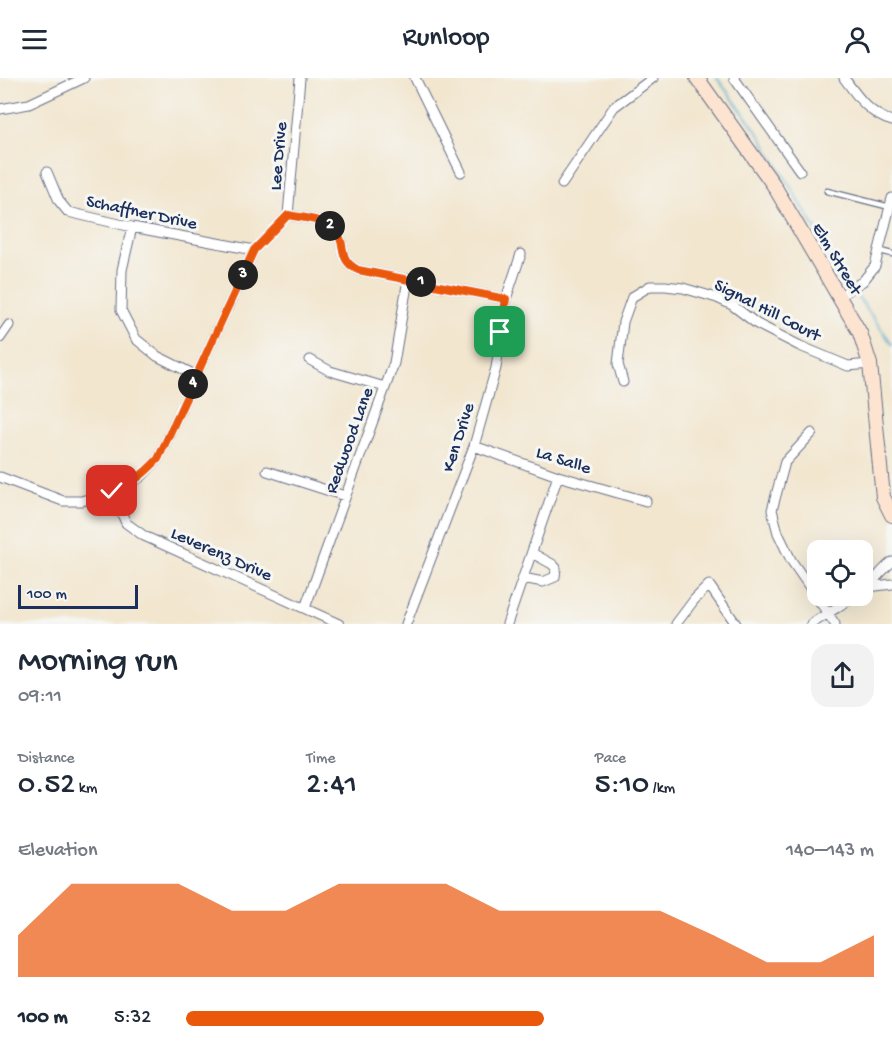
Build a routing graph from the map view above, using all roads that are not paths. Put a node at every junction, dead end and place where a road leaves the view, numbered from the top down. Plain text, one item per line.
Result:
1 (84, 78) edge
2 (300, 78) edge
3 (415, 78) edge
4 (653, 78) edge
5 (697, 78) edge
6 (734, 78) edge
7 (844, 78) edge
8 (0, 109) edge
9 (892, 121) edge
10 (800, 171) dead end
11 (47, 172) dead end
12 (461, 172) dead end
13 (562, 184) dead end
14 (827, 191) dead end
15 (891, 202) edge
16 (288, 215) junction
17 (132, 227) junction
18 (254, 250) junction
19 (880, 251) junction
20 (521, 254) dead end
21 (892, 254) edge
22 (408, 279) junction
23 (840, 296) junction
24 (506, 299) junction
25 (9, 325) dead end
26 (0, 338) edge
27 (310, 360) dead end
28 (870, 364) junction
29 (197, 376) junction
30 (623, 382) dead end
31 (384, 387) junction
32 (812, 433) dead end
33 (474, 446) junction
34 (267, 471) dead end
35 (558, 476) junction
36 (0, 477) edge
37 (112, 491) junction
38 (345, 496) junction
39 (646, 501) dead end
40 (892, 515) edge
41 (532, 553) junction
42 (892, 562) edge
43 (523, 578) junction
44 (873, 581) edge
45 (892, 584) edge
46 (873, 588) edge
47 (839, 606) edge
48 (305, 608) junction
49 (828, 613) junction
50 (339, 624) edge
51 (406, 624) edge
52 (507, 624) edge
53 (676, 624) edge
54 (736, 624) edge
55 (811, 624) edge
56 (835, 624) edge

1 - 8 street
2 - 16 street, Lee Drive
3 - 12 street
4 - 13 street
5 - 23 main road, Elm Street
6 - 10 street
7 - 9 street
11 - 17 street, Schaffner Drive
14 - 15 lane
15 - 19 street
16 - 18 street, Lee Drive
16 - 22 street
17 - 18 street, Schaffner Drive
17 - 29 street
18 - 29 street, Lee Drive
19 - 21 lane
19 - 23 street
20 - 24 street, Ken Drive
22 - 24 street
22 - 31 street, Redwood Lane
23 - 28 main road, Elm Street
24 - 33 street, Ken Drive
25 - 26 street
27 - 31 street
28 - 30 street, Signal Hill Court
28 - 40 main road, Elm Street
29 - 37 street, Lee Drive
31 - 38 street, Redwood Lane
32 - 49 street
33 - 35 street, La Salle
33 - 51 street, Ken Drive
34 - 38 street
35 - 39 street, La Salle
35 - 41 street
36 - 37 street, Lee Drive
37 - 48 street, Leverenz Drive
38 - 48 street, Redwood Lane
41 - 43 street
41 - 43 street
42 - 44 street
43 - 52 street
45 - 46 street
47 - 49 street
48 - 50 street, Leverenz Drive
49 - 55 street
49 - 56 street
53 - 54 street

